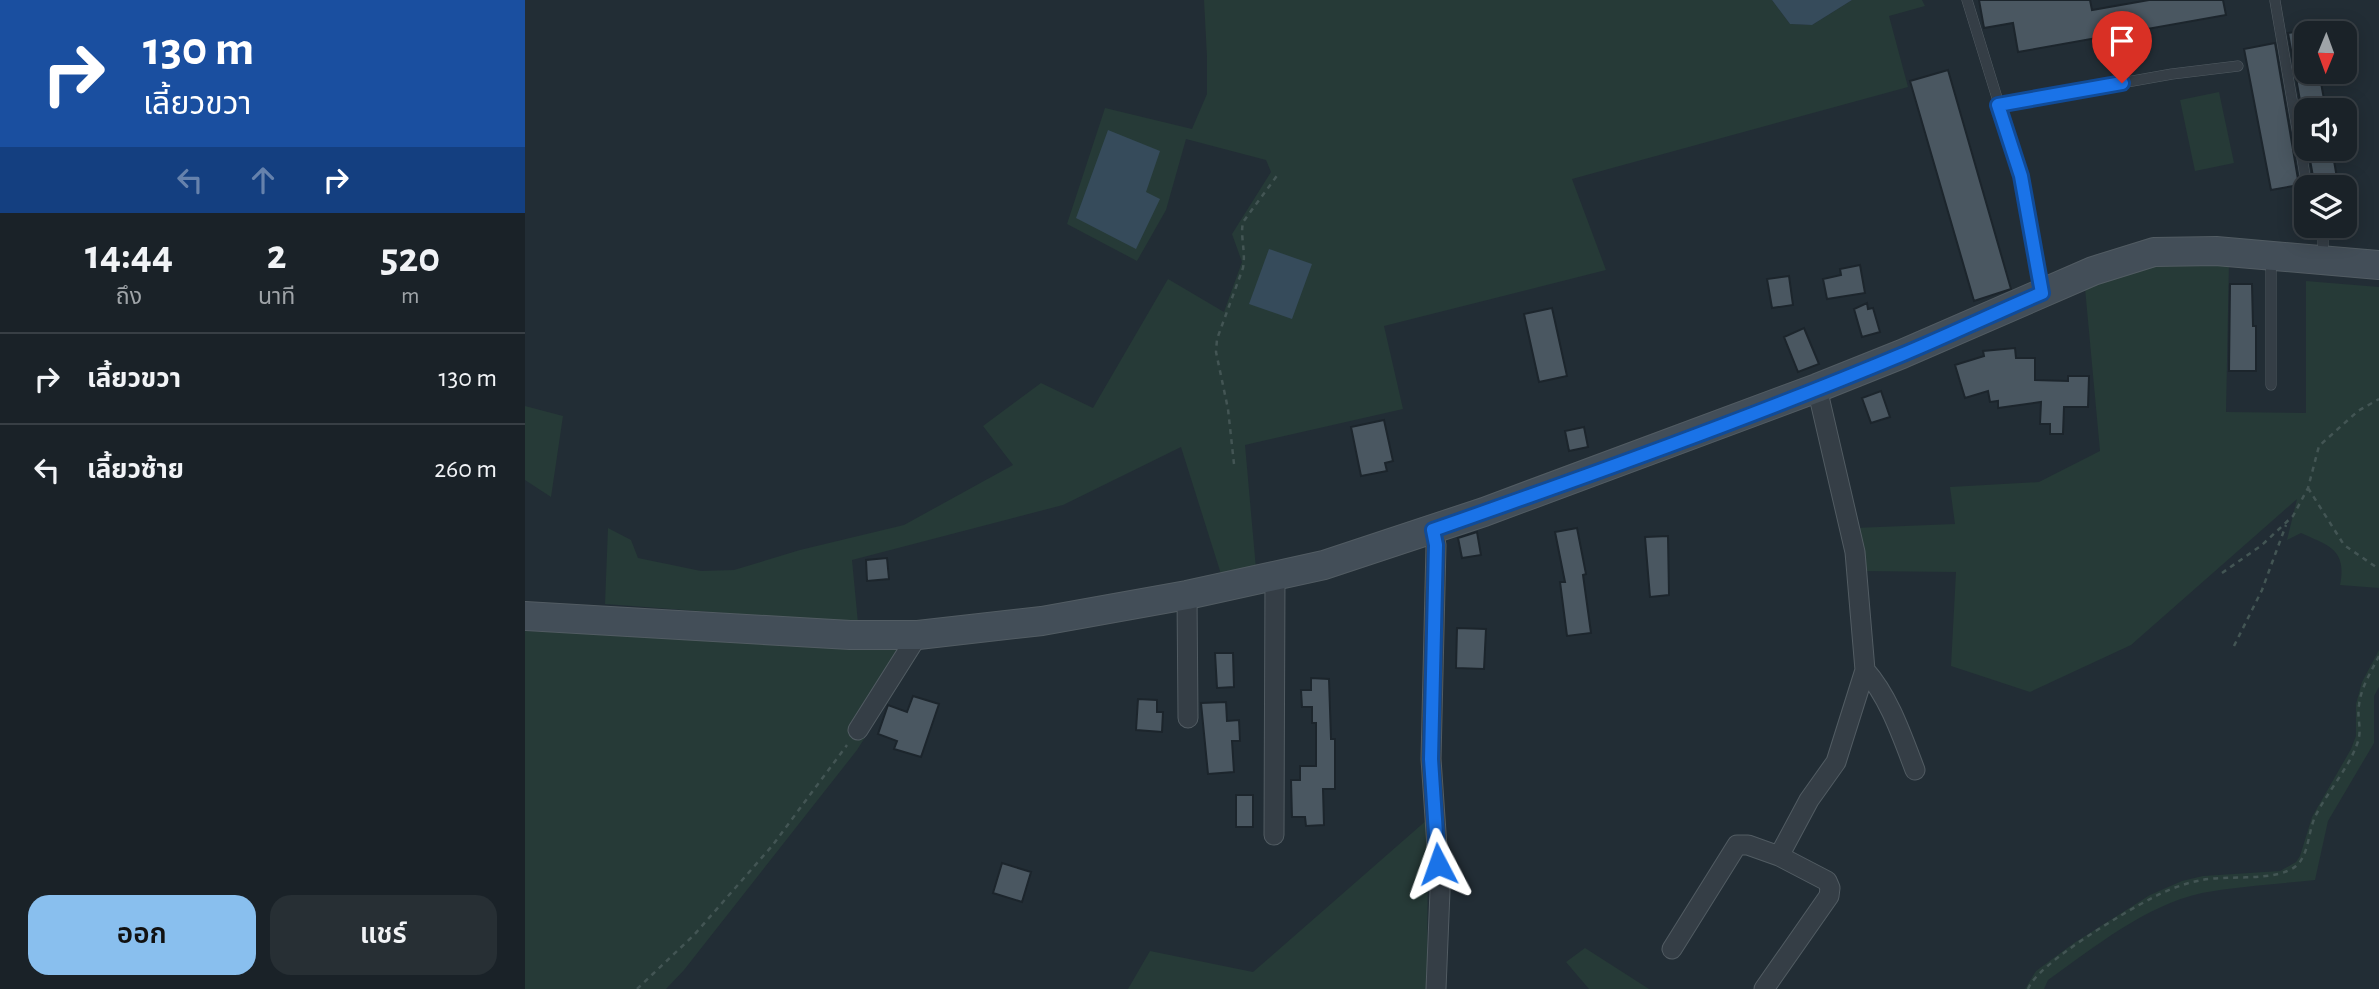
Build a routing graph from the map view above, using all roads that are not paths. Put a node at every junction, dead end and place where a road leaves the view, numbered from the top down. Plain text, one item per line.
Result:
1 (1967, 0) edge
2 (2275, 1) edge
3 (2238, 66) dead end
4 (1998, 105) junction
5 (2305, 175) edge
6 (2323, 238) edge
7 (2271, 256) junction
8 (2323, 260) junction
9 (2379, 265) edge
10 (2042, 293) junction
11 (2271, 385) dead end
12 (1817, 388) junction
13 (1433, 530) junction
14 (1275, 577) junction
15 (1187, 595) junction
16 (525, 617) edge
17 (918, 635) junction
18 (1865, 670) junction
19 (1188, 718) dead end
20 (858, 730) road end
21 (1915, 770) dead end
22 (1274, 835) dead end
23 (1779, 856) junction
24 (1672, 949) dead end
25 (1436, 989) edge
26 (1764, 989) edge

1 - 4 lane
2 - 5 lane
3 - 4 lane
4 - 10 lane
6 - 8 lane
7 - 8 street
7 - 10 street
7 - 11 lane
8 - 9 street
10 - 12 street
12 - 13 street
12 - 18 street
13 - 14 street
13 - 25 street
14 - 15 street
14 - 22 street
15 - 17 street
15 - 19 street
16 - 17 street
17 - 20 street
18 - 21 street
18 - 23 street
23 - 24 street
23 - 26 street

